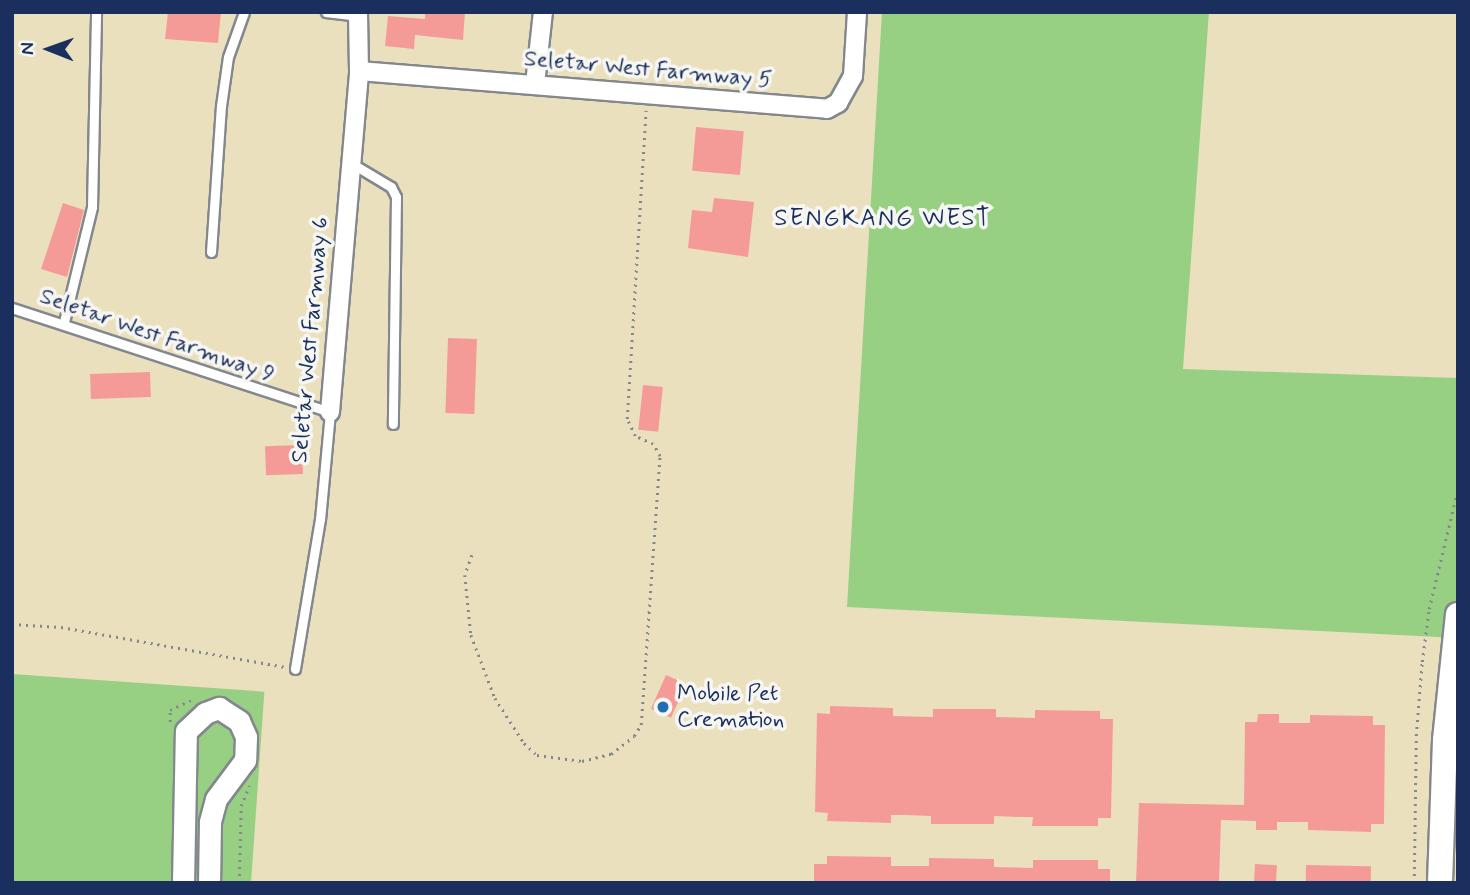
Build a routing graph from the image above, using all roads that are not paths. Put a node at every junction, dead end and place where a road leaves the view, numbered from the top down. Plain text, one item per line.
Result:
1 (96, 12) edge
2 (244, 12) edge
3 (326, 12) edge
4 (543, 12) edge
5 (857, 12) edge
6 (359, 14) edge
7 (359, 71) junction
8 (536, 85) junction
9 (351, 163) junction
10 (211, 252) dead end
11 (12, 308) edge
12 (64, 322) junction
13 (330, 412) junction
14 (393, 424) dead end
15 (1458, 615) edge
16 (295, 669) road end
17 (183, 883) edge
18 (209, 883) edge
19 (1440, 883) edge

1 - 12 lane
2 - 10 lane
3 - 6 lane
4 - 8 street
5 - 8 street, Seletar West Farmway 5
6 - 7 street, Seletar West Farmway 6
7 - 8 street, Seletar West Farmway 5
7 - 9 street, Seletar West Farmway 6
9 - 13 street, Seletar West Farmway 6
9 - 14 lane
11 - 12 lane, Seletar West Farmway 9
12 - 13 lane, Seletar West Farmway 9
13 - 16 lane, Seletar West Farmway 6
15 - 19 main road
17 - 18 street

